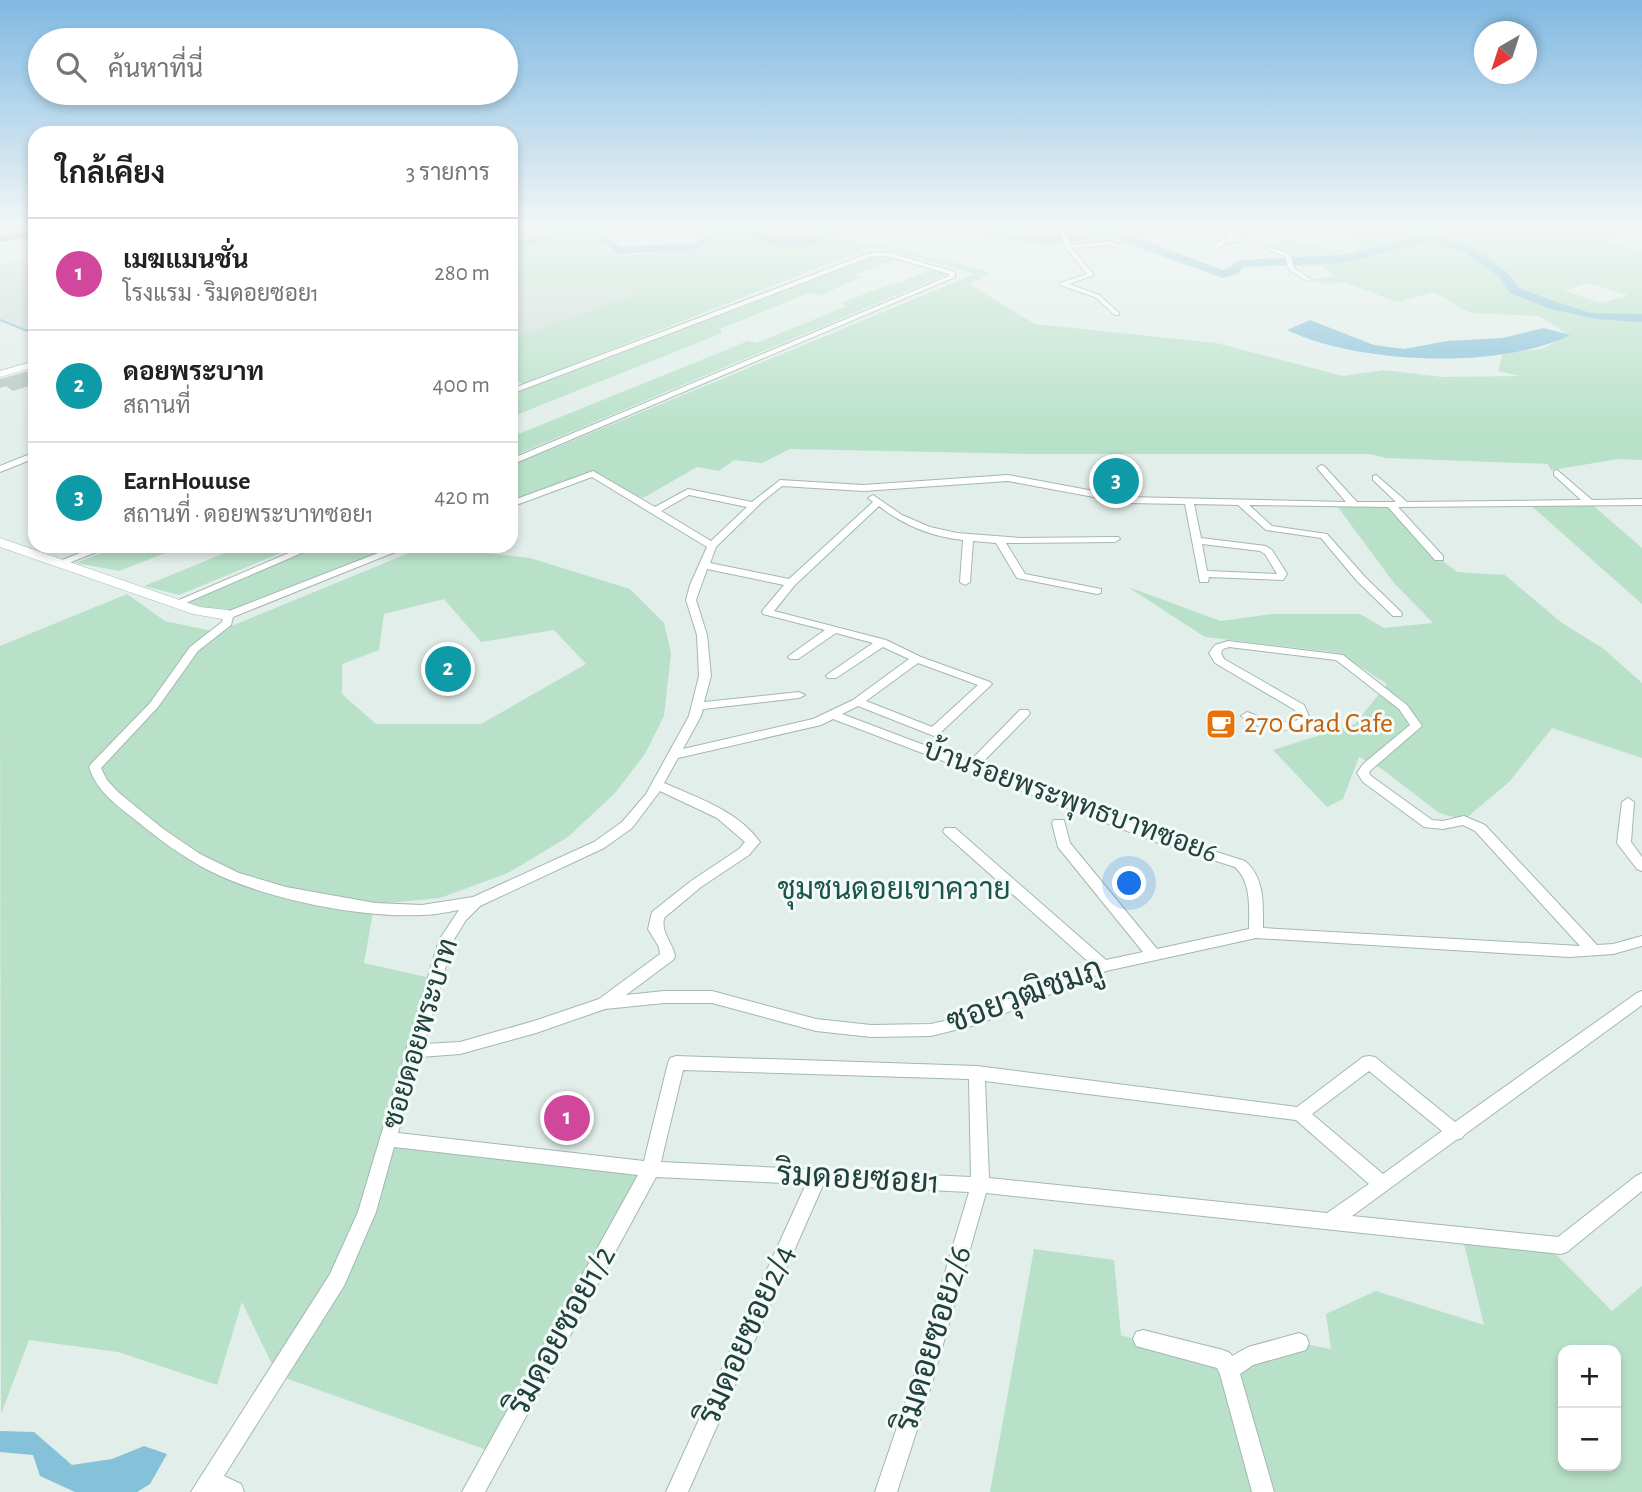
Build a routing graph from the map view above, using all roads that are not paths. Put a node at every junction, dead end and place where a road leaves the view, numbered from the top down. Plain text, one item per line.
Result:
1 (765, 295) edge
2 (908, 295) edge
3 (1093, 295) edge
4 (1116, 314) dead end
5 (28, 366) edge
6 (0, 374) edge
7 (518, 388) edge
8 (28, 458) edge
9 (518, 459) edge
10 (1321, 468) dead end
11 (0, 469) edge
12 (1557, 473) dead end
13 (1376, 478) dead end
14 (863, 488) junction
15 (518, 501) edge
16 (878, 502) junction
17 (1189, 502) junction
18 (1589, 502) junction
19 (1642, 502) edge
20 (1241, 503) junction
21 (753, 505) junction
22 (1354, 505) junction
23 (1391, 505) junction
24 (1405, 505) junction
25 (655, 511) junction
26 (968, 539) junction
27 (998, 539) junction
28 (1115, 539) dead end
29 (1196, 540) junction
30 (0, 542) edge
31 (712, 546) junction
32 (28, 552) edge
33 (30, 553) edge
34 (88, 553) edge
35 (296, 553) edge
36 (387, 553) edge
37 (1439, 558) dead end
38 (60, 564) junction
39 (704, 565) junction
40 (965, 582) dead end
41 (791, 583) junction
42 (1097, 591) dead end
43 (177, 603) junction
44 (1397, 614) dead end
45 (228, 615) junction
46 (834, 630) junction
47 (882, 642) junction
48 (794, 657) dead end
49 (917, 659) junction
50 (832, 676) dead end
51 (799, 695) dead end
52 (857, 702) junction
53 (697, 706) junction
54 (1024, 713) dead end
55 (831, 714) junction
56 (1247, 716) dead end
57 (674, 755) junction
58 (971, 767) junction
59 (658, 785) junction
60 (1628, 802) dead end
61 (1059, 823) dead end
62 (950, 831) dead end
63 (1642, 866) edge
64 (475, 902) junction
65 (1256, 933) junction
66 (1642, 941) edge
67 (1594, 951) junction
68 (1154, 955) junction
69 (1103, 966) junction
70 (1642, 997) edge
71 (604, 1003) junction
72 (414, 1051) junction
73 (977, 1073) junction
74 (1300, 1114) junction
75 (1456, 1133) junction
76 (388, 1139) junction
77 (651, 1169) junction
78 (818, 1177) junction
79 (1642, 1181) edge
80 (1382, 1184) junction
81 (980, 1185) junction
82 (1328, 1223) junction
83 (1143, 1339) dead end
84 (1299, 1343) dead end
85 (1229, 1370) junction
86 (206, 1486) edge
87 (233, 1492) edge
88 (473, 1492) edge
89 (677, 1492) edge
90 (886, 1492) edge
91 (1263, 1492) edge

1 - 7 street
2 - 9 street
3 - 4 street
5 - 6 street
8 - 11 street
10 - 22 street
12 - 18 street
13 - 24 street
14 - 16 street
14 - 17 street
14 - 21 street
15 - 25 street
16 - 26 street
16 - 41 street
17 - 20 street
17 - 29 street
18 - 19 street
18 - 24 street
20 - 22 street
20 - 44 street
21 - 25 street
21 - 31 street
22 - 23 street
23 - 24 street
23 - 37 street
25 - 31 street
26 - 27 street
26 - 40 street
27 - 28 street
27 - 42 street
29 - 29 street
30 - 32 street
31 - 39 street, ซอยดอยพระบาท
33 - 38 street
34 - 38 street
35 - 43 street
36 - 45 street
38 - 43 street
39 - 41 street
39 - 53 street, ซอยดอยพระบาท
41 - 46 street
43 - 45 street
45 - 64 street
46 - 47 street
46 - 48 street
47 - 49 street
47 - 50 street
49 - 52 street
49 - 52 street
51 - 53 street
52 - 55 street
53 - 57 street, ซอยดอยพระบาท
54 - 58 street
55 - 57 street
55 - 58 street, บ้านรอยพระพุทธบาทซอย6
56 - 67 street
57 - 59 street, ซอยดอยพระบาท
58 - 65 street, บ้านรอยพระพุทธบาทซอย6
59 - 64 street, ซอยดอยพระบาท
59 - 71 street
60 - 63 street
61 - 68 street
62 - 69 street
64 - 72 street, ซอยดอยพระบาท
65 - 67 street, ซอยวุฒิชมภู
65 - 68 street, ซอยวุฒิชมภู
66 - 67 street, ซอยวุฒิชมภู
68 - 69 street, ซอยวุฒิชมภู
69 - 71 street, ซอยวุฒิชมภู
70 - 75 street
71 - 72 street, ซอยวุฒิชมภู
72 - 76 street, ซอยดอยพระบาท
73 - 74 street
73 - 77 street, ริมดอยซอย1/2
73 - 81 street, ริมดอยซอย2/6
74 - 75 street
74 - 80 street
75 - 80 street
76 - 77 street, ริมดอยซอย1
76 - 86 street, ซอยดอยพระบาท
77 - 78 street, ริมดอยซอย1
77 - 88 street, ริมดอยซอย1/2
78 - 81 street, ริมดอยซอย1
78 - 89 street, ริมดอยซอย2/4
79 - 82 street
80 - 82 street
81 - 82 street, ริมดอยซอย1
81 - 90 street, ริมดอยซอย2/6
83 - 85 street
84 - 85 street
85 - 91 street
86 - 87 street

